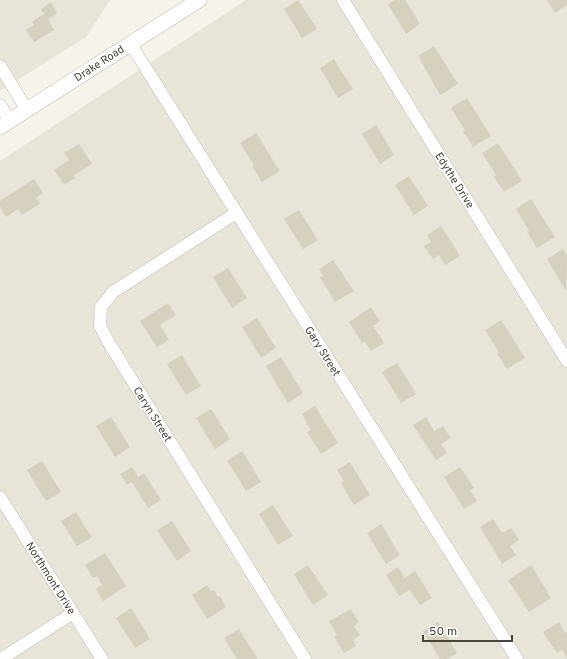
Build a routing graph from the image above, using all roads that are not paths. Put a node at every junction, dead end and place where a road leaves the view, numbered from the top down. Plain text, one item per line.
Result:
1 (199, 0) edge
2 (343, 0) edge
3 (130, 43) junction
4 (0, 66) edge
5 (0, 105) edge
6 (28, 110) junction
7 (5, 124) edge
8 (236, 213) junction
9 (567, 361) edge
10 (0, 498) edge
11 (73, 613) junction
12 (2, 659) edge
13 (102, 659) edge
14 (305, 659) edge
15 (516, 659) edge

1 - 3 street, Drake Road
2 - 9 street, Edythe Drive
3 - 6 street, Drake Road
3 - 8 street, Gary Street
4 - 6 street
5 - 7 street
6 - 7 street, Drake Road
8 - 14 street, Caryn Street
8 - 15 street, Gary Street
10 - 11 street, Northmont Drive
11 - 12 street
11 - 13 street, Northmont Drive

